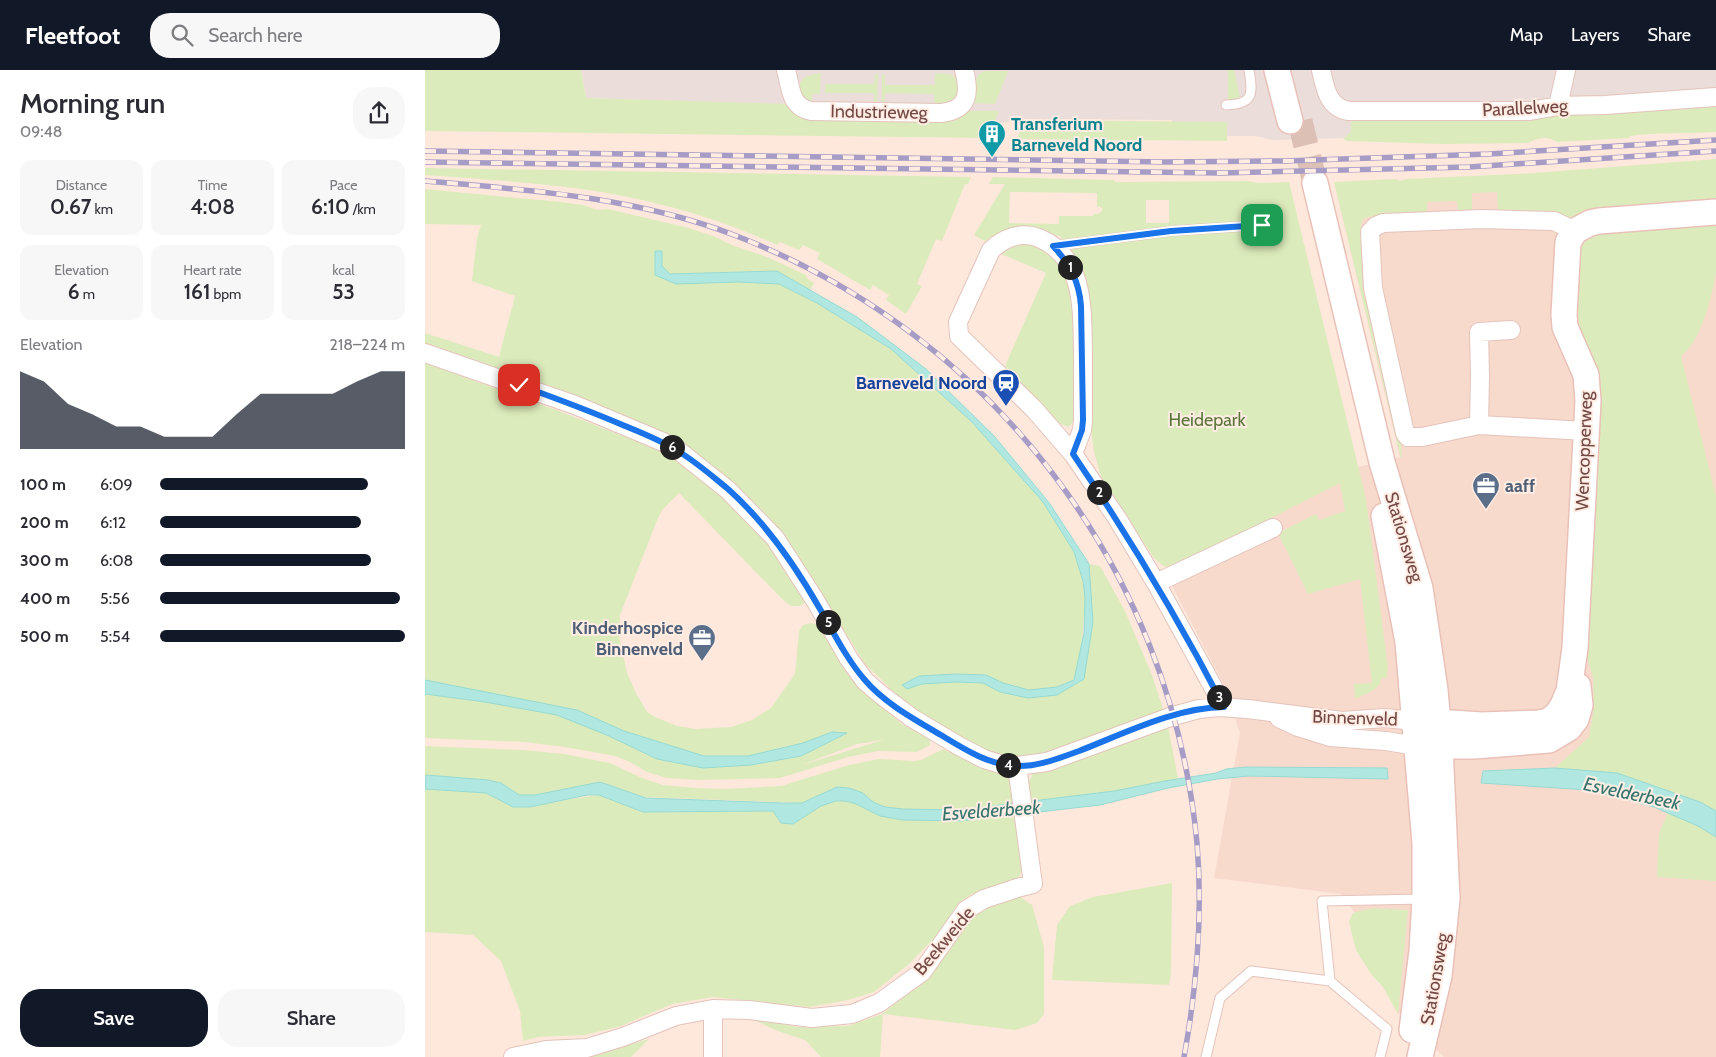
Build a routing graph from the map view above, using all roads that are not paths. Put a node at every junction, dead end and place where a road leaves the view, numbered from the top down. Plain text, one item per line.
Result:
1 (786, 70) edge
2 (964, 70) edge
3 (1249, 70) edge
4 (1277, 70) edge
5 (1287, 70) edge
6 (1321, 70) edge
7 (1566, 70) edge
8 (1716, 97) edge
9 (1226, 105) dead end
10 (1558, 106) junction
11 (1310, 183) tunnel mouth
12 (1716, 212) edge
13 (1262, 225) dead end
14 (1575, 231) junction
15 (1053, 246) junction
16 (1511, 330) dead end
17 (425, 353) edge
18 (1479, 425) junction
19 (1587, 431) junction
20 (1073, 454) junction
21 (1273, 528) dead end
22 (1156, 583) junction
23 (1224, 707) junction
24 (1265, 711) junction
25 (1428, 734) junction
26 (1017, 766) junction
27 (1436, 899) junction
28 (1330, 981) junction
29 (713, 1010) junction
30 (513, 1057) edge
31 (713, 1057) edge
32 (1206, 1057) edge
33 (1381, 1057) edge
34 (1409, 1057) edge
35 (1419, 1057) edge

1 - 2 street, Industrieweg
3 - 9 lane
4 - 5 main road
6 - 10 street, Parallelweg
7 - 10 street
8 - 10 street, Parallelweg
11 - 25 main road, Stationsweg
12 - 14 main road
13 - 15 lane
14 - 18 street
14 - 19 main road, Wencopperweg
15 - 20 street
15 - 20 street
16 - 18 street
17 - 26 street, Binnenveld
18 - 19 street
19 - 25 main road, Wencopperweg
20 - 22 street
21 - 22 street
22 - 23 street
23 - 24 street, Binnenveld
23 - 26 street, Binnenveld
24 - 25 street, Binnenveld
24 - 25 street, Binnenveld
25 - 27 main road, Stationsweg
26 - 29 street, Beekweide
27 - 28 lane
27 - 34 main road, Stationsweg
27 - 35 main road, Stationsweg
28 - 32 lane
28 - 33 lane
29 - 30 street, Beekweide
29 - 31 street

